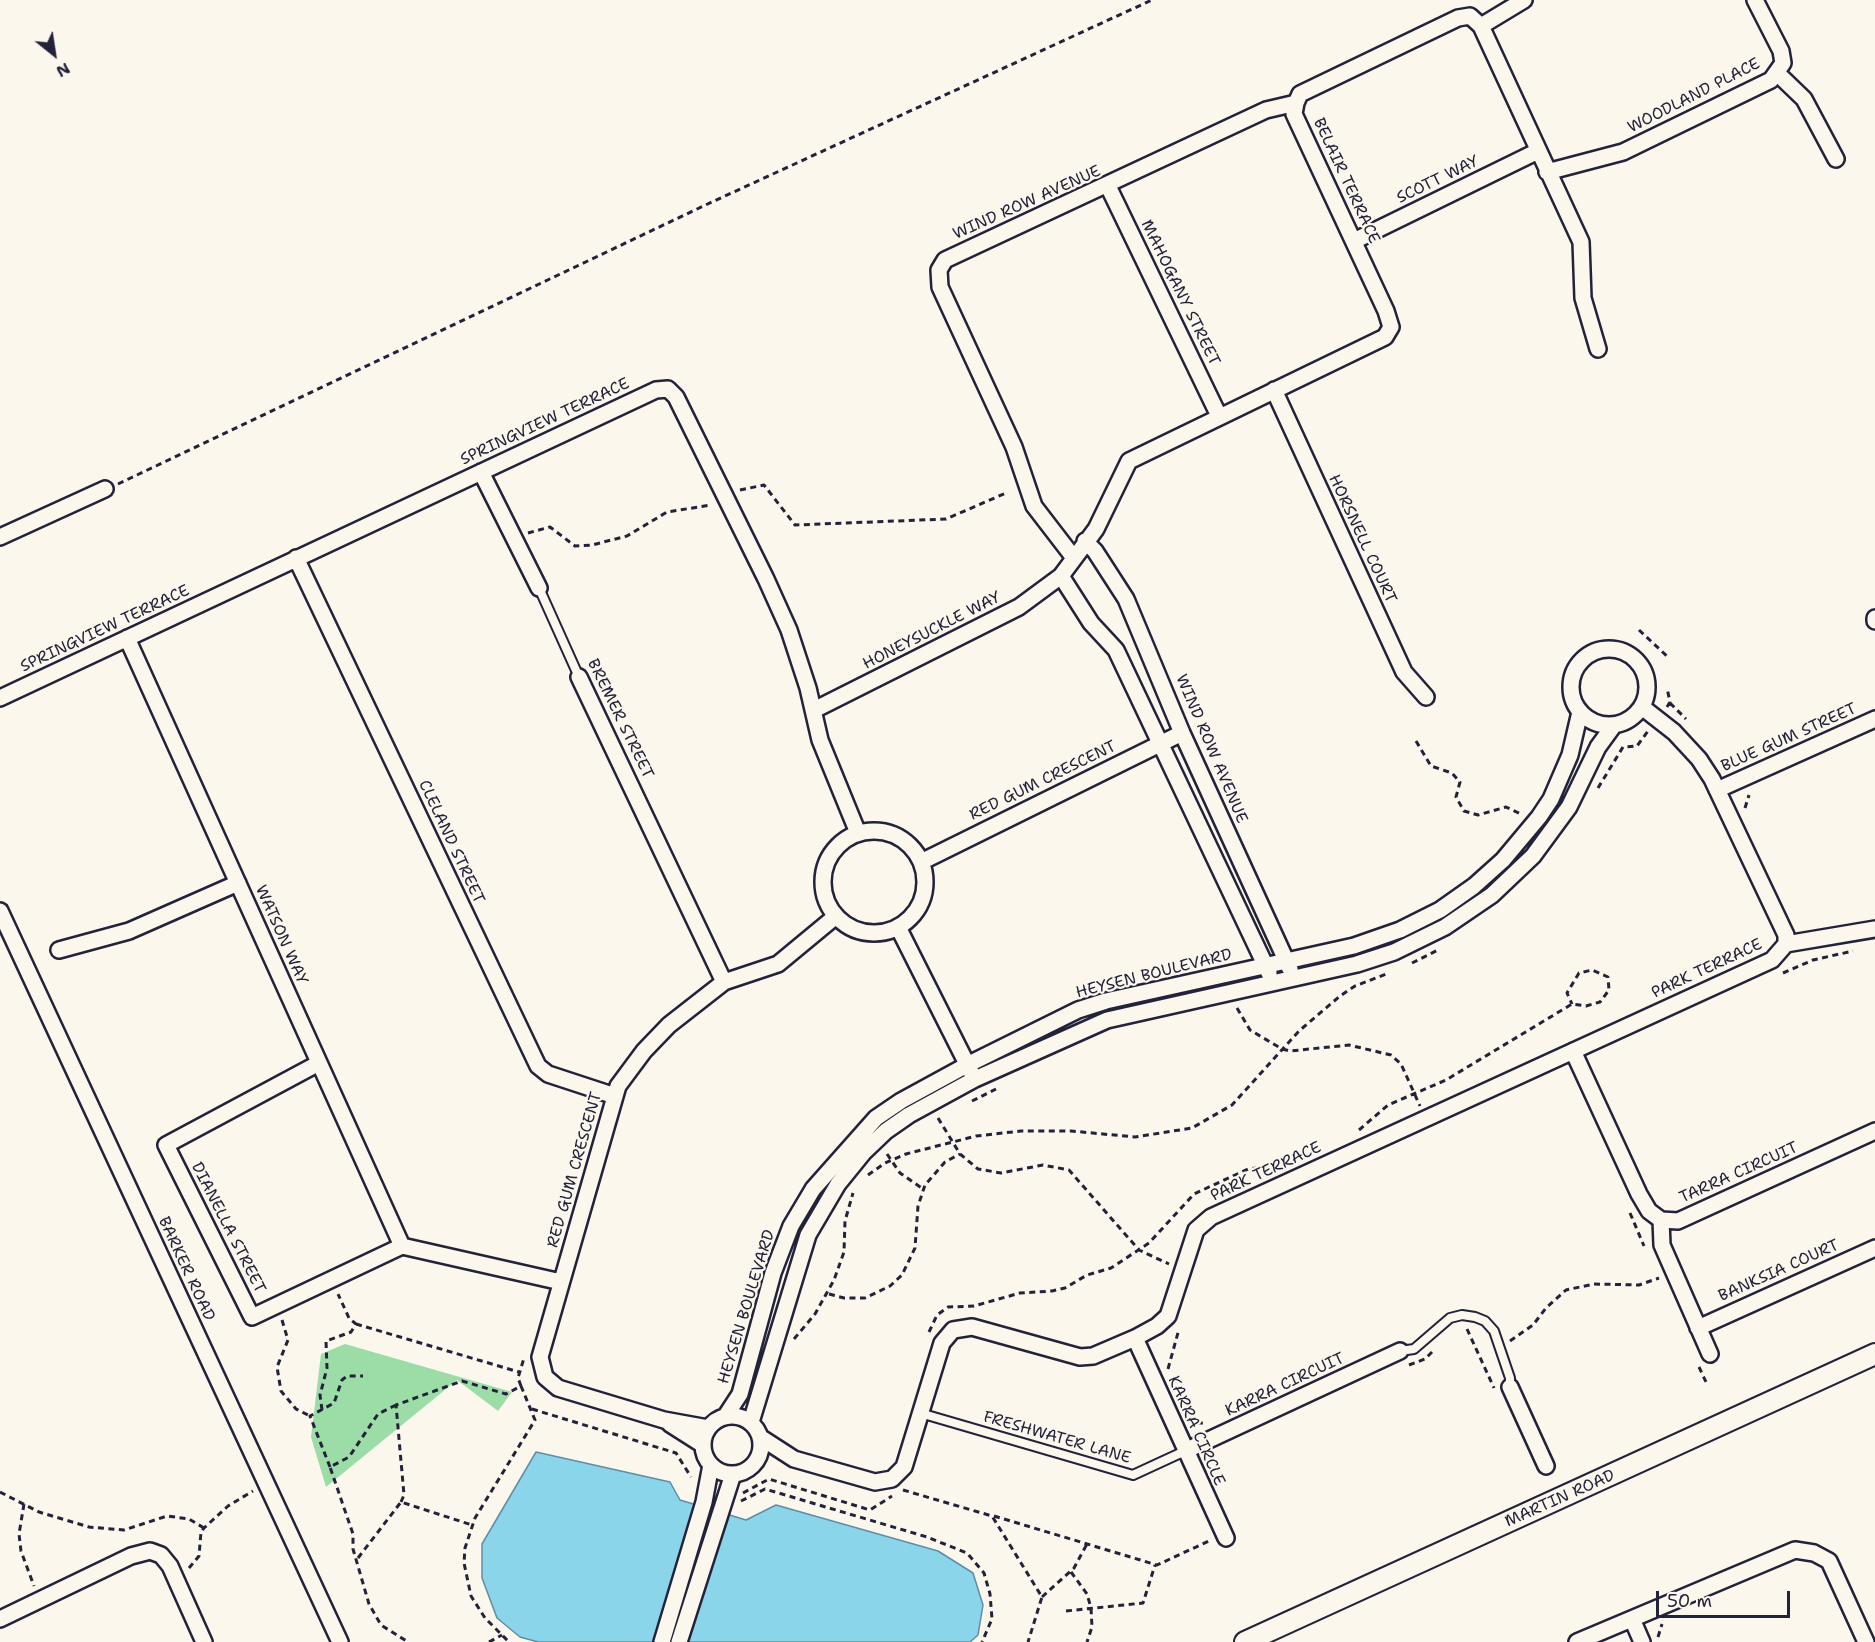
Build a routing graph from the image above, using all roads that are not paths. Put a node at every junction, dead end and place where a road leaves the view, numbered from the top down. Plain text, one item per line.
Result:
1 (1524, 0) edge
2 (1755, 0) edge
3 (1481, 26) junction
4 (1777, 74) junction
5 (1296, 103) junction
6 (1538, 151) junction
7 (1836, 159) dead end
8 (1547, 172) junction
9 (1108, 186) junction
10 (1354, 241) junction
11 (1598, 350) dead end
12 (1274, 390) junction
13 (1219, 416) junction
14 (481, 472) junction
15 (105, 489) road end
16 (0, 537) edge
17 (1085, 541) junction
18 (296, 558) junction
19 (1074, 558) junction
20 (1061, 576) junction
21 (539, 588) joint
22 (127, 638) junction
23 (579, 677) joint
24 (1426, 697) dead end
25 (0, 698) edge
26 (1642, 707) junction
27 (813, 710) junction
28 (1580, 712) junction
29 (1875, 719) edge
30 (1614, 725) junction
31 (1182, 734) junction
32 (1162, 742) junction
33 (1717, 790) junction
34 (858, 833) junction
35 (921, 862) junction
36 (238, 883) junction
37 (0, 911) edge
38 (836, 916) junction
39 (898, 927) junction
40 (1875, 929) edge
41 (1786, 944) junction
42 (59, 950) dead end
43 (1287, 961) junction
44 (1265, 966) junction
45 (1294, 978) junction
46 (1272, 981) junction
47 (724, 982) junction
48 (1573, 1051) junction
49 (319, 1064) junction
50 (967, 1065) junction
51 (975, 1079) junction
52 (615, 1096) junction
53 (1875, 1131) edge
54 (1661, 1220) junction
55 (402, 1246) junction
56 (1875, 1248) edge
57 (561, 1282) junction
58 (1698, 1328) junction
59 (1135, 1338) junction
60 (1400, 1351) joint
61 (1710, 1354) dead end
62 (1875, 1354) edge
63 (1502, 1389) joint
64 (920, 1413) junction
65 (725, 1417) junction
66 (664, 1420) junction
67 (751, 1422) junction
68 (708, 1428) junction
69 (760, 1437) junction
70 (703, 1445) junction
71 (1185, 1451) junction
72 (792, 1458) junction
73 (756, 1462) junction
74 (711, 1466) junction
75 (1546, 1467) dead end
76 (733, 1474) junction
77 (1226, 1538) dead end
78 (0, 1619) edge
79 (1632, 1619) junction
80 (204, 1642) edge
81 (340, 1642) edge
82 (662, 1642) edge
83 (679, 1642) edge
84 (1245, 1642) edge
85 (1576, 1642) edge
86 (1642, 1642) edge
87 (1866, 1642) edge

1 - 3 street
2 - 4 street, WOODLAND PLACE
3 - 5 street, BELAIR TERRACE
3 - 6 street
4 - 7 street
4 - 8 street, WOODLAND PLACE
5 - 9 street, WIND ROW AVENUE
5 - 10 street, BELAIR TERRACE
6 - 8 street
6 - 10 street, SCOTT WAY
8 - 11 street
9 - 13 street, MAHOGANY STREET
9 - 19 street, WIND ROW AVENUE
10 - 12 street, BELAIR TERRACE
12 - 13 street, BELAIR TERRACE
12 - 24 street, HORSNELL COURT
13 - 17 street, BELAIR TERRACE
14 - 18 street, SPRINGVIEW TERRACE
14 - 21 street, BREMER STREET
14 - 27 street, SPRINGVIEW TERRACE
15 - 16 street
17 - 19 street, BELAIR TERRACE
17 - 31 street, WIND ROW AVENUE
18 - 22 street, SPRINGVIEW TERRACE
18 - 52 street, CLELAND STREET
19 - 20 street, BELAIR TERRACE
20 - 27 street, HONEYSUCKLE WAY
20 - 32 street
21 - 23 lane, BREMER STREET
22 - 25 street, SPRINGVIEW TERRACE
22 - 36 street, WATSON WAY
23 - 47 street, BREMER STREET
26 - 28 street
26 - 30 street
26 - 33 street, PARK TERRACE
27 - 34 street, SPRINGVIEW TERRACE
28 - 30 street
28 - 43 street, HEYSEN BOULEVARD
29 - 33 street, BLUE GUM STREET
30 - 45 street, HEYSEN BOULEVARD
31 - 32 street, RED GUM CRESCENT
31 - 43 street, WIND ROW AVENUE
32 - 35 street, RED GUM CRESCENT
32 - 44 street
33 - 41 street, PARK TERRACE
34 - 35 street
34 - 38 street
35 - 39 street
36 - 42 street
36 - 49 street, WATSON WAY
37 - 81 street, BARKER ROAD
38 - 39 street
38 - 47 street, RED GUM CRESCENT
39 - 50 street
40 - 41 street, PARK TERRACE
41 - 48 street, PARK TERRACE
43 - 44 street, HEYSEN BOULEVARD
43 - 45 street, WIND ROW AVENUE
44 - 46 street
44 - 50 street, HEYSEN BOULEVARD
45 - 46 street, HEYSEN BOULEVARD
46 - 51 street, HEYSEN BOULEVARD
47 - 52 street, RED GUM CRESCENT
48 - 54 street
48 - 59 street, PARK TERRACE
49 - 55 street, WATSON WAY
49 - 55 street, DIANELLA STREET
50 - 51 street
50 - 65 street, HEYSEN BOULEVARD
51 - 67 street, HEYSEN BOULEVARD
52 - 57 street, RED GUM CRESCENT
53 - 54 street, TARRA CIRCUIT
54 - 58 street
55 - 57 street
56 - 58 street, BANKSIA COURT
57 - 66 street, RED GUM CRESCENT
58 - 61 street
59 - 64 street, PARK TERRACE
59 - 71 street, KARRA CIRCLE
60 - 63 lane
60 - 71 street, KARRA CIRCUIT
62 - 84 street, MARTIN ROAD
63 - 75 street
64 - 71 lane, FRESHWATER LANE
64 - 72 street, PARK TERRACE
65 - 67 street
65 - 68 street
66 - 68 street, RED GUM CRESCENT
66 - 70 street, RED GUM CRESCENT
67 - 69 street
68 - 70 street
69 - 72 street
69 - 73 street
70 - 74 street
71 - 77 street, KARRA CIRCLE
72 - 73 street
73 - 76 street
74 - 76 street
74 - 82 street
76 - 83 street
78 - 80 street
79 - 85 street
79 - 86 street
79 - 87 street

